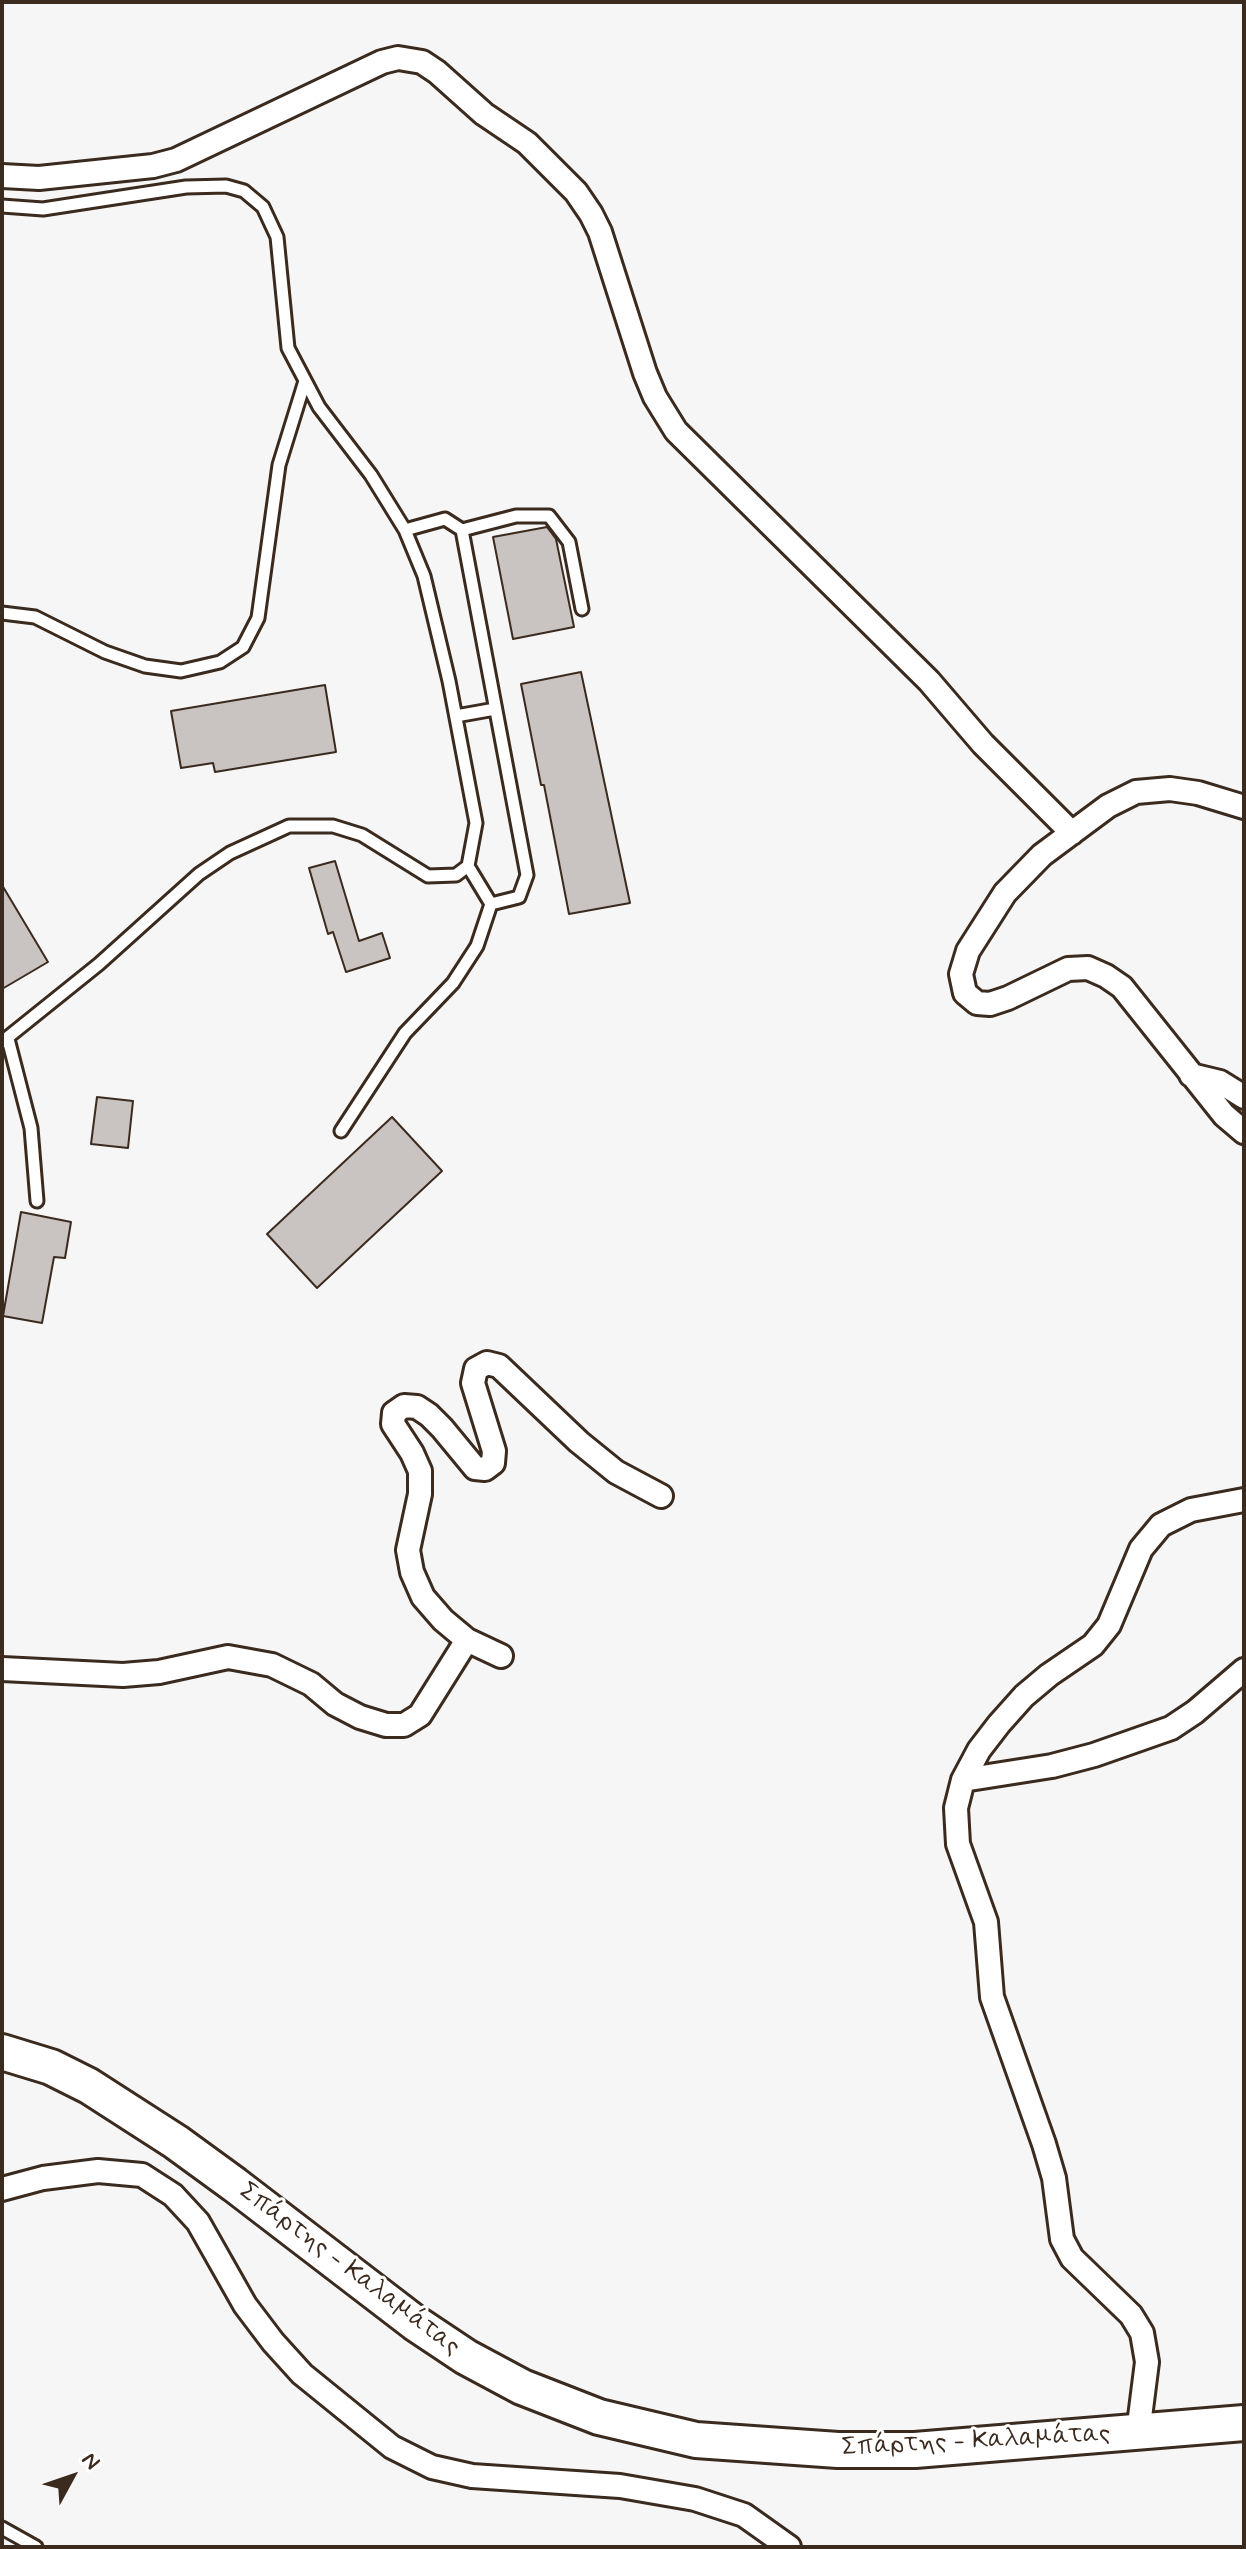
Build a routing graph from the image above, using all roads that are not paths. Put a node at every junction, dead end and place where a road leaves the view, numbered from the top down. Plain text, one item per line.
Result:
1 (2, 176) edge
2 (2, 206) edge
3 (305, 381) junction
4 (405, 530) junction
5 (462, 530) junction
6 (582, 609) dead end
7 (2, 613) edge
8 (495, 709) junction
9 (456, 716) junction
10 (1244, 807) edge
11 (1072, 833) junction
12 (468, 866) junction
13 (491, 904) junction
14 (5, 1041) edge
15 (1191, 1075) junction
16 (1244, 1097) edge
17 (341, 1131) dead end
18 (1244, 1132) edge
19 (37, 1201) dead end
20 (661, 1496) dead end
21 (1244, 1500) edge
22 (467, 1640) junction
23 (501, 1656) dead end
24 (2, 1669) edge
25 (1244, 1670) edge
26 (963, 1780) junction
27 (2, 2052) edge
28 (2, 2189) edge
29 (1244, 2423) edge
30 (1138, 2433) junction
31 (2, 2528) edge
32 (36, 2547) edge
33 (789, 2547) edge

1 - 11 street
2 - 3 lane
3 - 4 lane
3 - 7 lane
4 - 5 lane
4 - 9 lane
5 - 6 lane
5 - 8 lane
8 - 9 lane
8 - 13 lane
9 - 12 lane
10 - 11 street
11 - 15 street
12 - 13 lane
12 - 14 lane
13 - 17 lane
14 - 19 lane
15 - 16 street
15 - 18 street
20 - 22 street
21 - 26 street
22 - 23 street
22 - 24 street
25 - 26 street
26 - 30 street
27 - 30 main road, Σπάρτης - Καλαμάτας
28 - 33 street
29 - 30 main road, Σπάρτης - Καλαμάτας
31 - 32 lane

